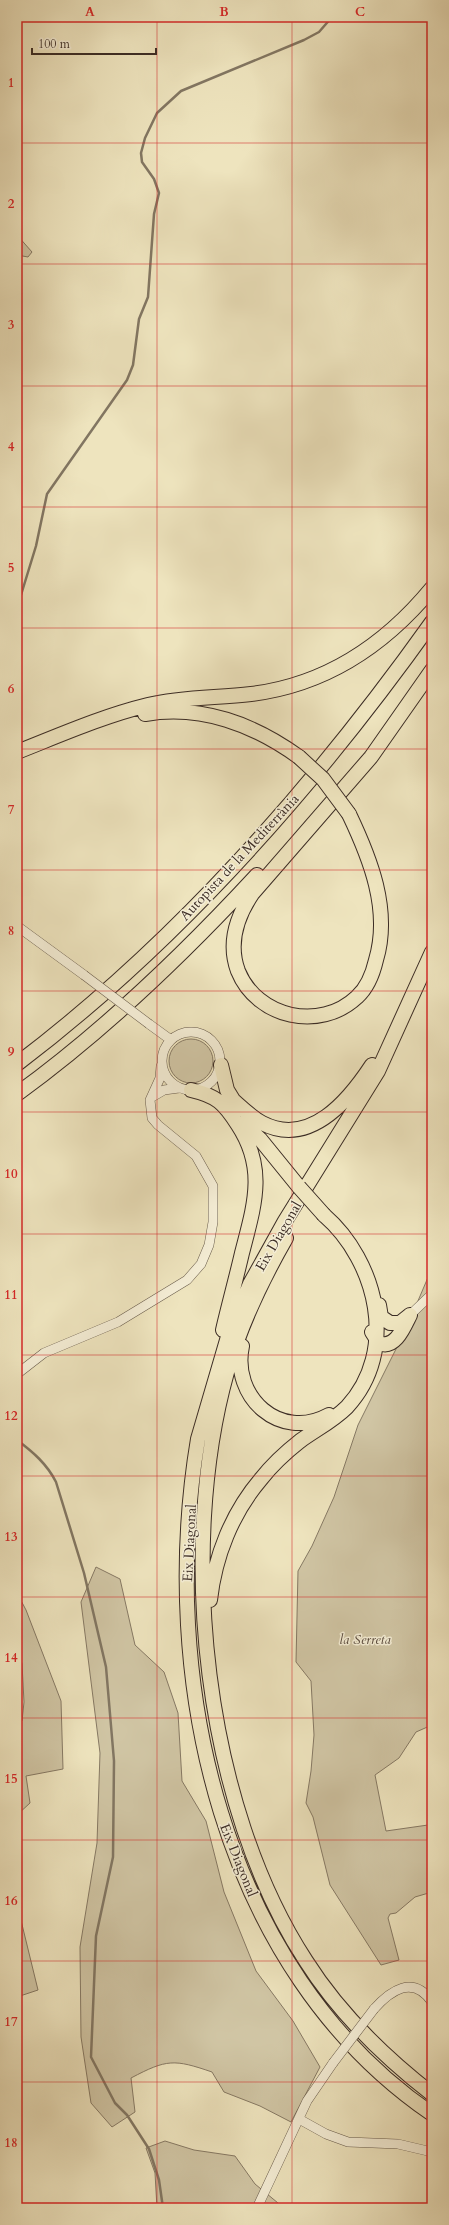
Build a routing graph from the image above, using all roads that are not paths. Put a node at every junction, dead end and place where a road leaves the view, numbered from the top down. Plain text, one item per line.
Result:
1 (432, 588) edge
2 (432, 622) edge
3 (432, 662) edge
4 (432, 670) edge
5 (17, 752) edge
6 (17, 759) edge
7 (17, 926) edge
8 (432, 952) edge
9 (432, 974) edge
10 (404, 1018) junction
11 (170, 1040) junction
12 (17, 1064) edge
13 (221, 1065) junction
14 (162, 1066) junction
15 (186, 1090) junction
16 (17, 1094) edge
17 (150, 1100) junction
18 (230, 1104) junction
19 (363, 1275) junction
20 (260, 1291) junction
21 (432, 1294) edge
22 (410, 1315) junction
23 (376, 1340) junction
24 (395, 1340) junction
25 (17, 1374) edge
26 (364, 1381) junction
27 (198, 1440) junction
28 (211, 1674) junction
29 (432, 2002) edge
30 (432, 2094) edge
31 (432, 2114) edge
32 (299, 2119) junction
33 (432, 2152) edge
34 (257, 2208) edge

1 - 5 highway
2 - 12 highway, Autopista de la Mediterrània
3 - 16 highway, Autopista de la Mediterrània
4 - 6 highway, bridge
7 - 11 street, bridge
8 - 10 highway, Eix Diagonal
9 - 20 highway, Eix Diagonal
10 - 18 highway
10 - 27 highway, Eix Diagonal
11 - 13 street
11 - 14 street
13 - 15 street
13 - 18 highway
14 - 15 street
14 - 17 street
15 - 17 street
15 - 18 highway
17 - 25 street
18 - 19 highway, bridge
18 - 27 highway
19 - 20 highway
19 - 22 highway
19 - 23 highway
20 - 28 highway, Eix Diagonal
21 - 22 street
22 - 24 highway
23 - 24 highway
23 - 26 highway
24 - 26 highway
26 - 28 highway
27 - 31 highway, Eix Diagonal
28 - 30 highway, Eix Diagonal
29 - 32 street, bridge
32 - 33 street
32 - 34 street

